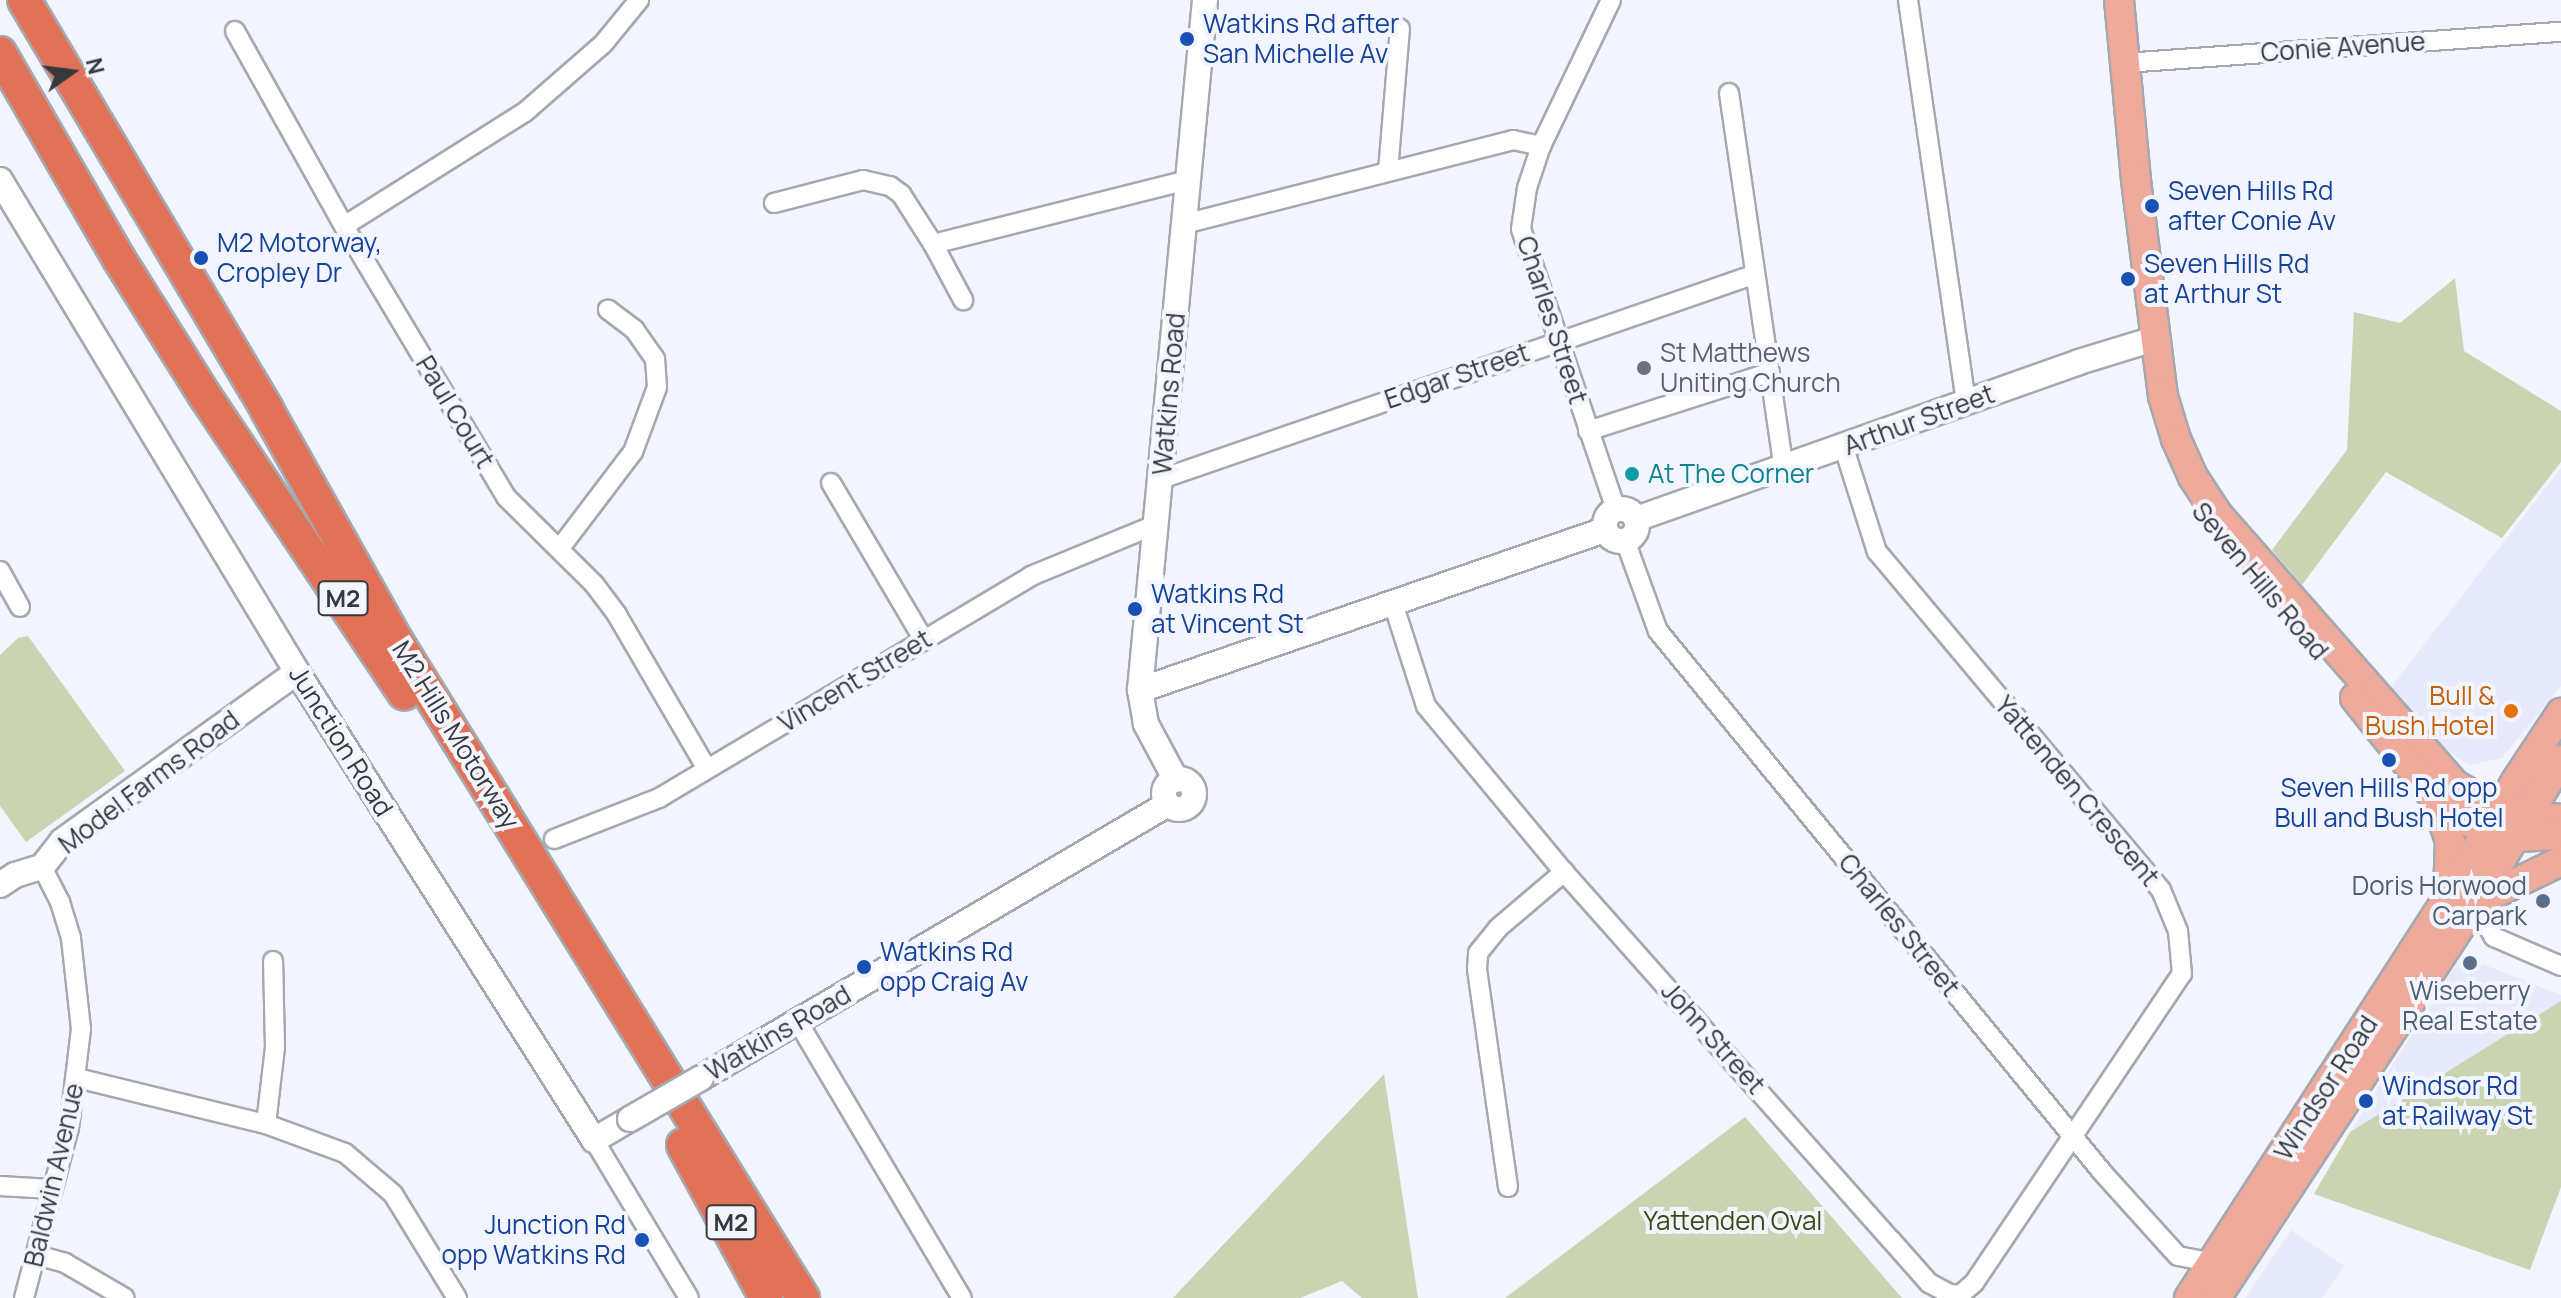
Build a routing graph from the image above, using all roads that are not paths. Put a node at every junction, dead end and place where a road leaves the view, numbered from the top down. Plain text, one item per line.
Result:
1 (24, 0) edge
2 (639, 0) edge
3 (1205, 0) edge
4 (1611, 0) edge
5 (1908, 0) edge
6 (2119, 0) edge
7 (1400, 29) dead end
8 (235, 31) dead end
9 (2561, 32) edge
10 (0, 53) edge
11 (2125, 63) junction
12 (1729, 93) dead end
13 (1541, 146) junction
14 (1388, 171) junction
15 (0, 180) edge
16 (1188, 180) junction
17 (774, 203) dead end
18 (1184, 224) junction
19 (344, 226) junction
20 (933, 244) junction
21 (1753, 275) junction
22 (963, 300) dead end
23 (608, 310) dead end
24 (2150, 340) junction
25 (1557, 341) junction
26 (1769, 373) junction
27 (1966, 403) junction
28 (1588, 431) junction
29 (1844, 448) junction
30 (1784, 468) junction
31 (1161, 479) junction
32 (831, 483) dead end
33 (1157, 524) junction
34 (1620, 525) junction
35 (560, 548) junction
36 (0, 571) edge
37 (1393, 603) junction
38 (20, 607) dead end
39 (924, 640) junction
40 (297, 672) junction
41 (1140, 690) junction
42 (2561, 713) edge
43 (2561, 760) edge
44 (707, 769) junction
45 (2434, 797) junction
46 (2561, 819) edge
47 (2493, 820) junction
48 (2521, 827) junction
49 (2561, 835) edge
50 (554, 839) dead end
51 (2561, 861) edge
52 (42, 867) junction
53 (1564, 872) junction
54 (0, 885) edge
55 (2445, 902) junction
56 (2475, 903) junction
57 (273, 961) dead end
58 (2561, 966) edge
59 (798, 1022) junction
60 (77, 1078) junction
61 (266, 1124) junction
62 (594, 1140) junction
63 (2071, 1140) junction
64 (683, 1145) junction
65 (729, 1178) junction
66 (0, 1186) edge
67 (1508, 1187) dead end
68 (52, 1189) junction
69 (2218, 1253) junction
70 (36, 1255) junction
71 (24, 1298) edge
72 (125, 1298) edge
73 (457, 1298) edge
74 (689, 1298) edge
75 (766, 1298) edge
76 (778, 1298) edge
77 (803, 1298) edge
78 (819, 1298) edge
79 (962, 1298) edge
80 (2189, 1298) edge
81 (2216, 1298) edge

1 - 65 highway, M2 Hills Motorway / M2
2 - 19 street
3 - 16 street, Watkins Road
4 - 13 street, Charles Street
5 - 27 street
6 - 11 main road, Seven Hills Road
7 - 14 street
8 - 19 street, Paul Court
9 - 11 street, Conie Avenue
10 - 64 highway, M2 Hills Motorway / M2
11 - 24 main road, Seven Hills Road
12 - 21 street
13 - 14 street
13 - 25 street, Charles Street
14 - 18 street
15 - 40 street, Junction Road
16 - 18 street, Watkins Road
16 - 20 street
17 - 20 street
18 - 31 street, Watkins Road
19 - 35 street, Paul Court
20 - 22 street
21 - 25 street, Edgar Street
21 - 26 street
23 - 35 street
24 - 27 street, Arthur Street
24 - 45 main road, Seven Hills Road
24 - 47 main road, Seven Hills Road
25 - 28 street, Charles Street
25 - 31 street, Edgar Street
26 - 28 street
26 - 30 street
27 - 29 street, Arthur Street
28 - 34 street, Charles Street
29 - 30 street, Arthur Street
29 - 63 street, Yattenden Crescent
30 - 34 street, Arthur Street
31 - 33 street, Watkins Road
32 - 39 street
33 - 39 street, Vincent Street
33 - 41 street, Watkins Road
34 - 37 street, Arthur Street
34 - 63 street, Charles Street
35 - 44 street, Paul Court
36 - 38 street
37 - 41 street, Arthur Street
37 - 53 street, John Street
39 - 44 street, Vincent Street
40 - 52 street, Model Farms Road
40 - 62 street, Junction Road
41 - 59 street, Watkins Road
42 - 47 main road, Windsor Road
43 - 48 main road, Windsor Road
44 - 50 street, Vincent Street
45 - 47 main road, Seven Hills Road
45 - 55 main road
46 - 48 main road
47 - 48 main road
47 - 55 main road, Windsor Road
48 - 49 main road
48 - 56 main road, Windsor Road
51 - 56 main road
52 - 54 street, Model Farms Road
52 - 60 street, Baldwin Avenue
53 - 63 street, John Street
53 - 67 street
55 - 69 main road, Windsor Road
56 - 58 street
56 - 81 main road, Windsor Road
57 - 61 street
59 - 62 street, Watkins Road, bridge
59 - 79 street
60 - 61 street
60 - 68 street, Baldwin Avenue
61 - 73 street
62 - 74 street, Junction Road
63 - 69 street, Charles Street
64 - 75 highway
64 - 76 highway, M2 Hills Motorway / M2
65 - 77 highway, M2 Hills Motorway / M2
65 - 78 highway
66 - 68 street
68 - 70 street, Baldwin Avenue
69 - 80 main road, Windsor Road
70 - 71 street, Baldwin Avenue
70 - 72 street

